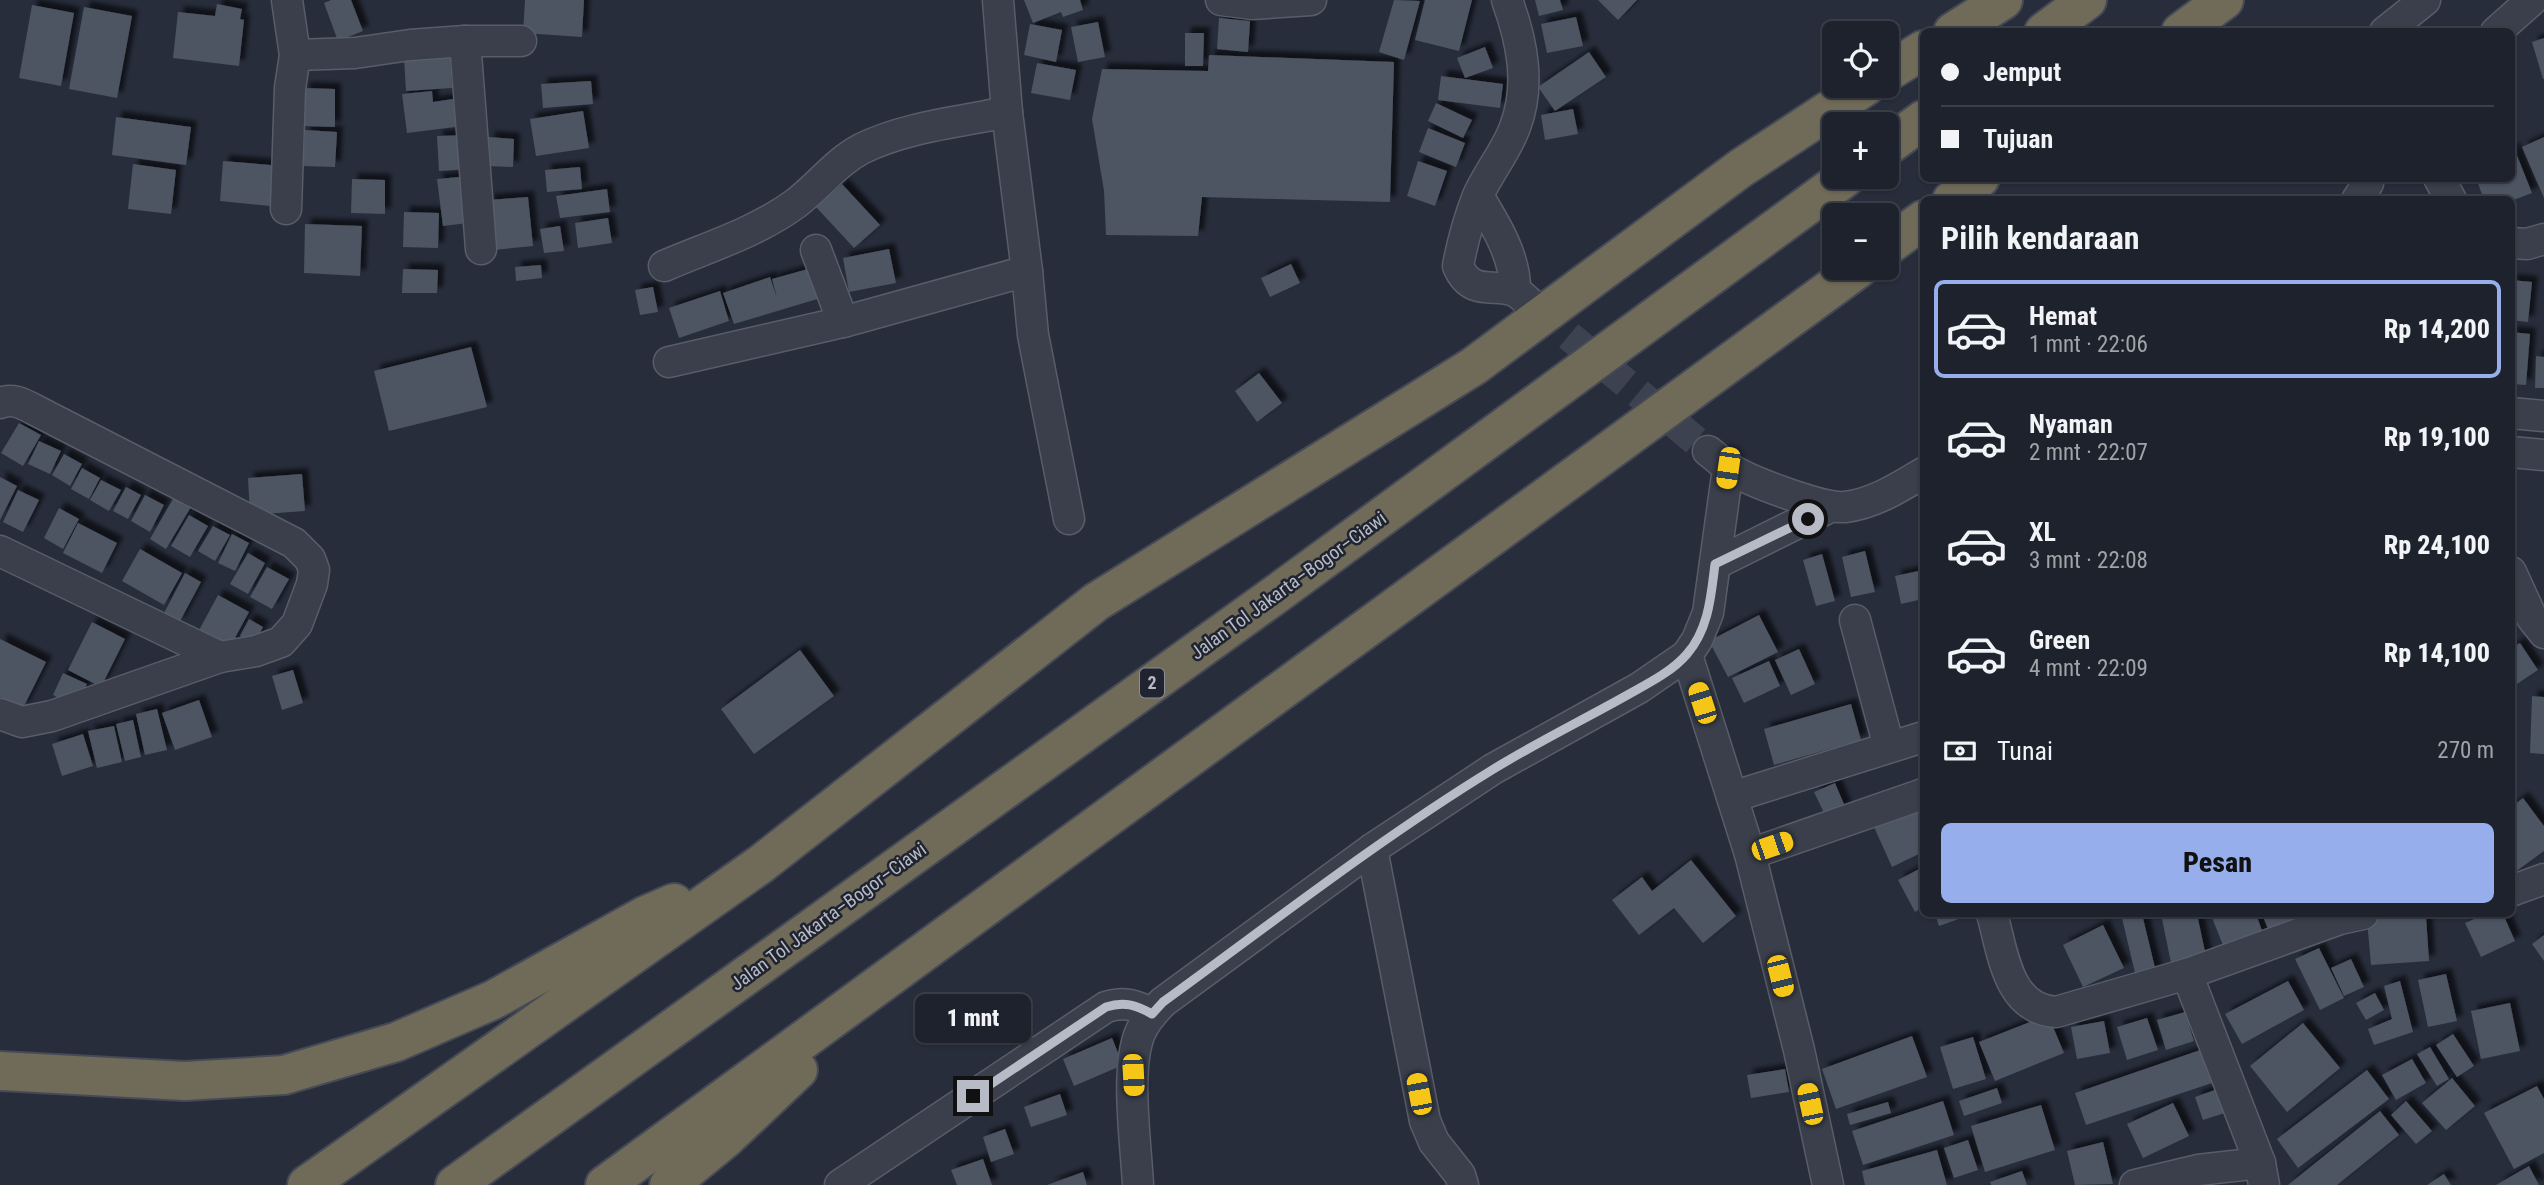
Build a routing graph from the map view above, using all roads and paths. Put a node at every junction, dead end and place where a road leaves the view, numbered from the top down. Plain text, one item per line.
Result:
1 (287, 0) edge
2 (998, 0) edge
3 (1221, 0) edge
4 (1311, 0) edge
5 (1507, 0) edge
6 (2003, 0) edge
7 (2087, 0) edge
8 (2224, 0) edge
9 (2425, 0) edge
10 (2532, 0) edge
11 (1959, 28) edge
12 (2049, 28) edge
13 (2186, 28) edge
14 (2390, 28) edge
15 (2500, 28) edge
16 (465, 41) junction
17 (521, 41) dead end
18 (1920, 52) edge
19 (295, 55) junction
20 (1899, 65) edge
21 (1848, 98) edge
22 (1007, 112) junction
23 (1920, 122) edge
24 (1899, 138) edge
25 (1975, 182) edge
26 (1830, 189) edge
27 (1478, 196) junction
28 (1957, 196) edge
29 (286, 209) dead end
30 (1920, 222) edge
31 (1899, 238) edge
32 (2544, 239) edge
33 (2515, 243) edge
34 (481, 249) dead end
35 (816, 250) dead end
36 (664, 266) dead end
37 (1027, 271) junction
38 (1843, 280) edge
39 (843, 322) junction
40 (669, 362) dead end
41 (0, 403) edge
42 (2515, 413) edge
43 (2544, 416) edge
44 (2515, 453) edge
45 (2544, 455) edge
46 (1920, 475) edge
47 (1830, 507) junction
48 (1069, 519) dead end
49 (0, 551) edge
50 (1715, 564) junction
51 (2515, 581) edge
52 (1855, 620) dead end
53 (2544, 633) edge
54 (1686, 655) junction
55 (220, 657) junction
56 (0, 715) edge
57 (1920, 738) edge
58 (1889, 747) junction
59 (1920, 795) edge
60 (1732, 797) junction
61 (1372, 849) junction
62 (1750, 854) junction
63 (761, 864) junction
64 (2544, 879) edge
65 (2515, 890) edge
66 (1993, 917) edge
67 (2349, 917) edge
68 (916, 958) junction
69 (2188, 974) junction
70 (1152, 1014) junction
71 (0, 1071) edge
72 (2262, 1174) edge
73 (307, 1185) edge
74 (454, 1185) edge
75 (605, 1185) edge
76 (669, 1185) edge
77 (840, 1185) edge
78 (1138, 1185) edge
79 (1463, 1185) edge
80 (1828, 1185) edge
81 (2135, 1185) edge

1 - 19 street
2 - 22 street
3 - 4 street
5 - 27 street
6 - 11 highway
7 - 12 highway
8 - 13 highway
9 - 14 street
10 - 15 street
16 - 17 street
16 - 19 street
16 - 34 street
18 - 20 highway
19 - 29 street
21 - 63 highway
22 - 36 street
22 - 37 street
23 - 24 highway
25 - 28 highway
26 - 74 highway, Jalan Tol Jakarta–Bogor–Ciawi / 2
27 - 27 street
30 - 31 highway
32 - 33 street
35 - 39 street
37 - 39 street
37 - 48 street
38 - 68 highway
39 - 40 street
41 - 55 street
42 - 43 street
44 - 45 street
46 - 47 street
47 - 50 street
47 - 50 street
49 - 55 street
50 - 54 street
51 - 53 street
52 - 58 street
54 - 60 street
54 - 61 street
55 - 56 street
57 - 58 street
58 - 60 street
59 - 62 street
60 - 62 street
61 - 70 street
61 - 79 street
62 - 80 street
63 - 71 highway
63 - 73 highway
64 - 65 street
66 - 69 street
67 - 69 street
68 - 75 highway
68 - 76 highway
69 - 72 street
70 - 77 street
70 - 78 street
72 - 81 street

